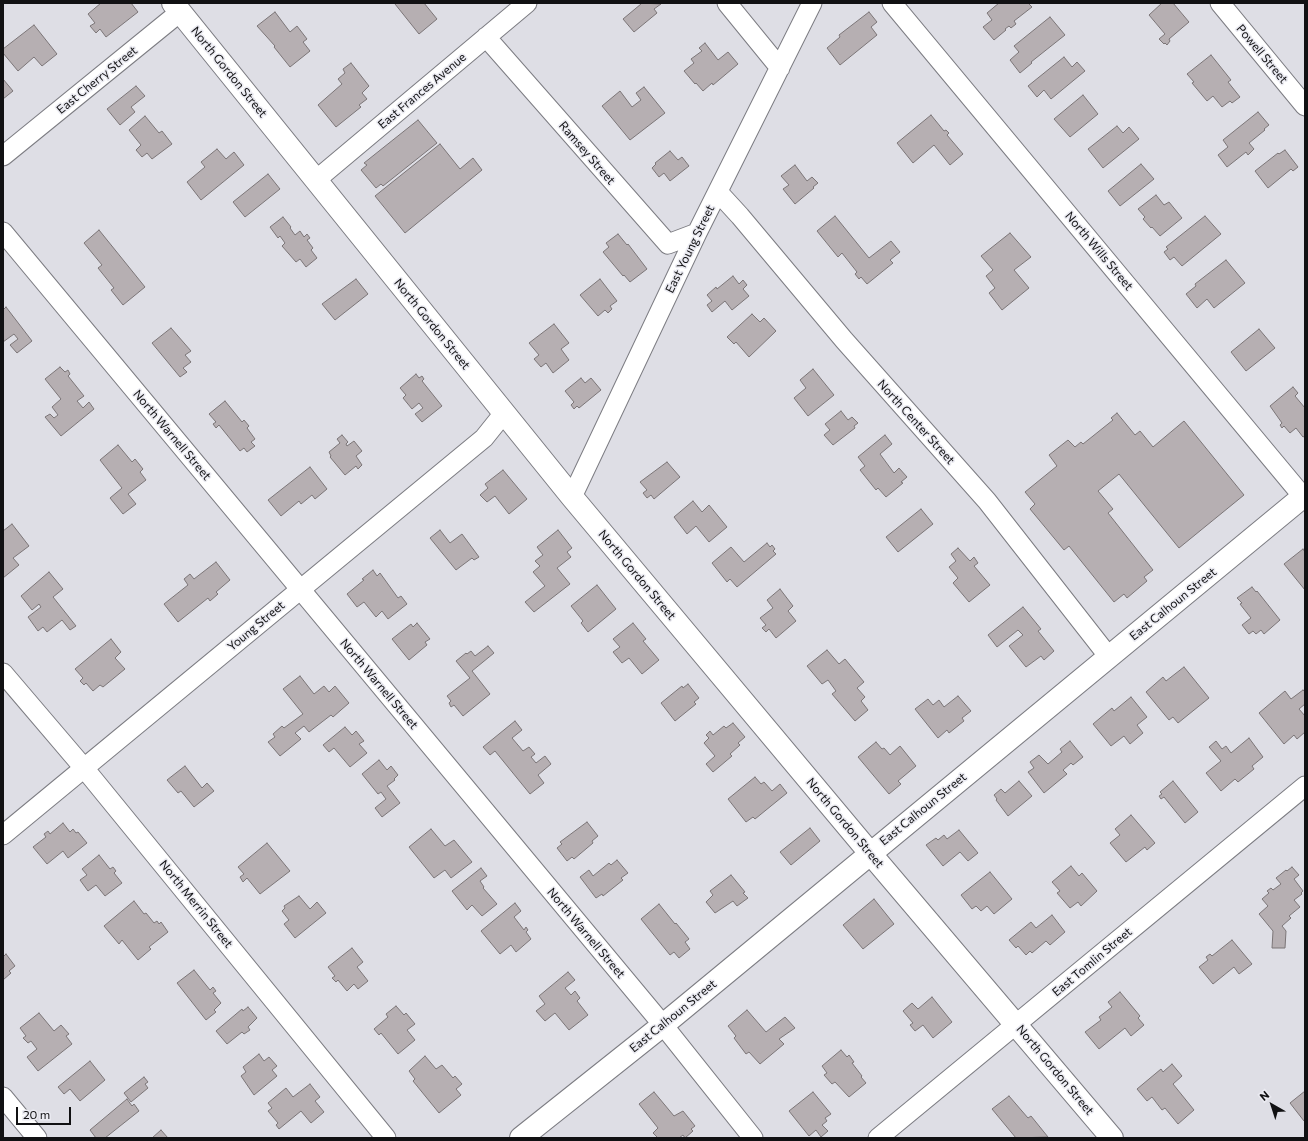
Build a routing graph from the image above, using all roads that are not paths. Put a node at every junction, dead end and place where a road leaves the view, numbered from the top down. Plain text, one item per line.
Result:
1 (527, 3) edge
2 (727, 3) edge
3 (812, 3) edge
4 (892, 3) edge
5 (1220, 3) edge
6 (181, 6) edge
7 (486, 37) junction
8 (780, 68) junction
9 (1305, 106) edge
10 (3, 156) edge
11 (316, 180) junction
12 (718, 192) junction
13 (3, 232) edge
14 (697, 233) junction
15 (504, 413) junction
16 (572, 497) junction
17 (1304, 497) edge
18 (300, 589) junction
19 (1109, 657) junction
20 (3, 673) edge
21 (84, 768) junction
22 (1305, 786) edge
23 (3, 835) edge
24 (870, 853) junction
25 (663, 1024) junction
26 (1016, 1025) junction
27 (3, 1097) edge
28 (37, 1138) edge
29 (386, 1138) edge
30 (521, 1138) edge
31 (753, 1138) edge
32 (878, 1138) edge
33 (1112, 1138) edge

1 - 7 street, East Frances Avenue
2 - 8 street
3 - 8 street, East Young Street
4 - 17 street, North Wills Street
5 - 9 street, Powell Street
6 - 10 street, East Cherry Street
6 - 11 street, North Gordon Street
7 - 11 street, East Frances Avenue
7 - 14 street, Ramsey Street
8 - 12 street, East Young Street
11 - 15 street, North Gordon Street
12 - 14 street, East Young Street
12 - 19 street, North Center Street
13 - 18 street, North Warnell Street
14 - 16 street, East Young Street
15 - 16 street, North Gordon Street
15 - 18 street, Young Street
16 - 24 street, North Gordon Street
17 - 19 street, East Calhoun Street
18 - 21 street, Young Street
18 - 25 street, North Warnell Street
19 - 24 street, East Calhoun Street
20 - 21 street, North Merrin Street
21 - 23 street, Young Street
21 - 29 street, North Merrin Street
22 - 26 street, East Tomlin Street
24 - 25 street, East Calhoun Street
24 - 26 street, North Gordon Street
25 - 30 street, East Calhoun Street
25 - 31 street, North Warnell Street
26 - 32 street, East Tomlin Street
26 - 33 street, North Gordon Street
27 - 28 street

